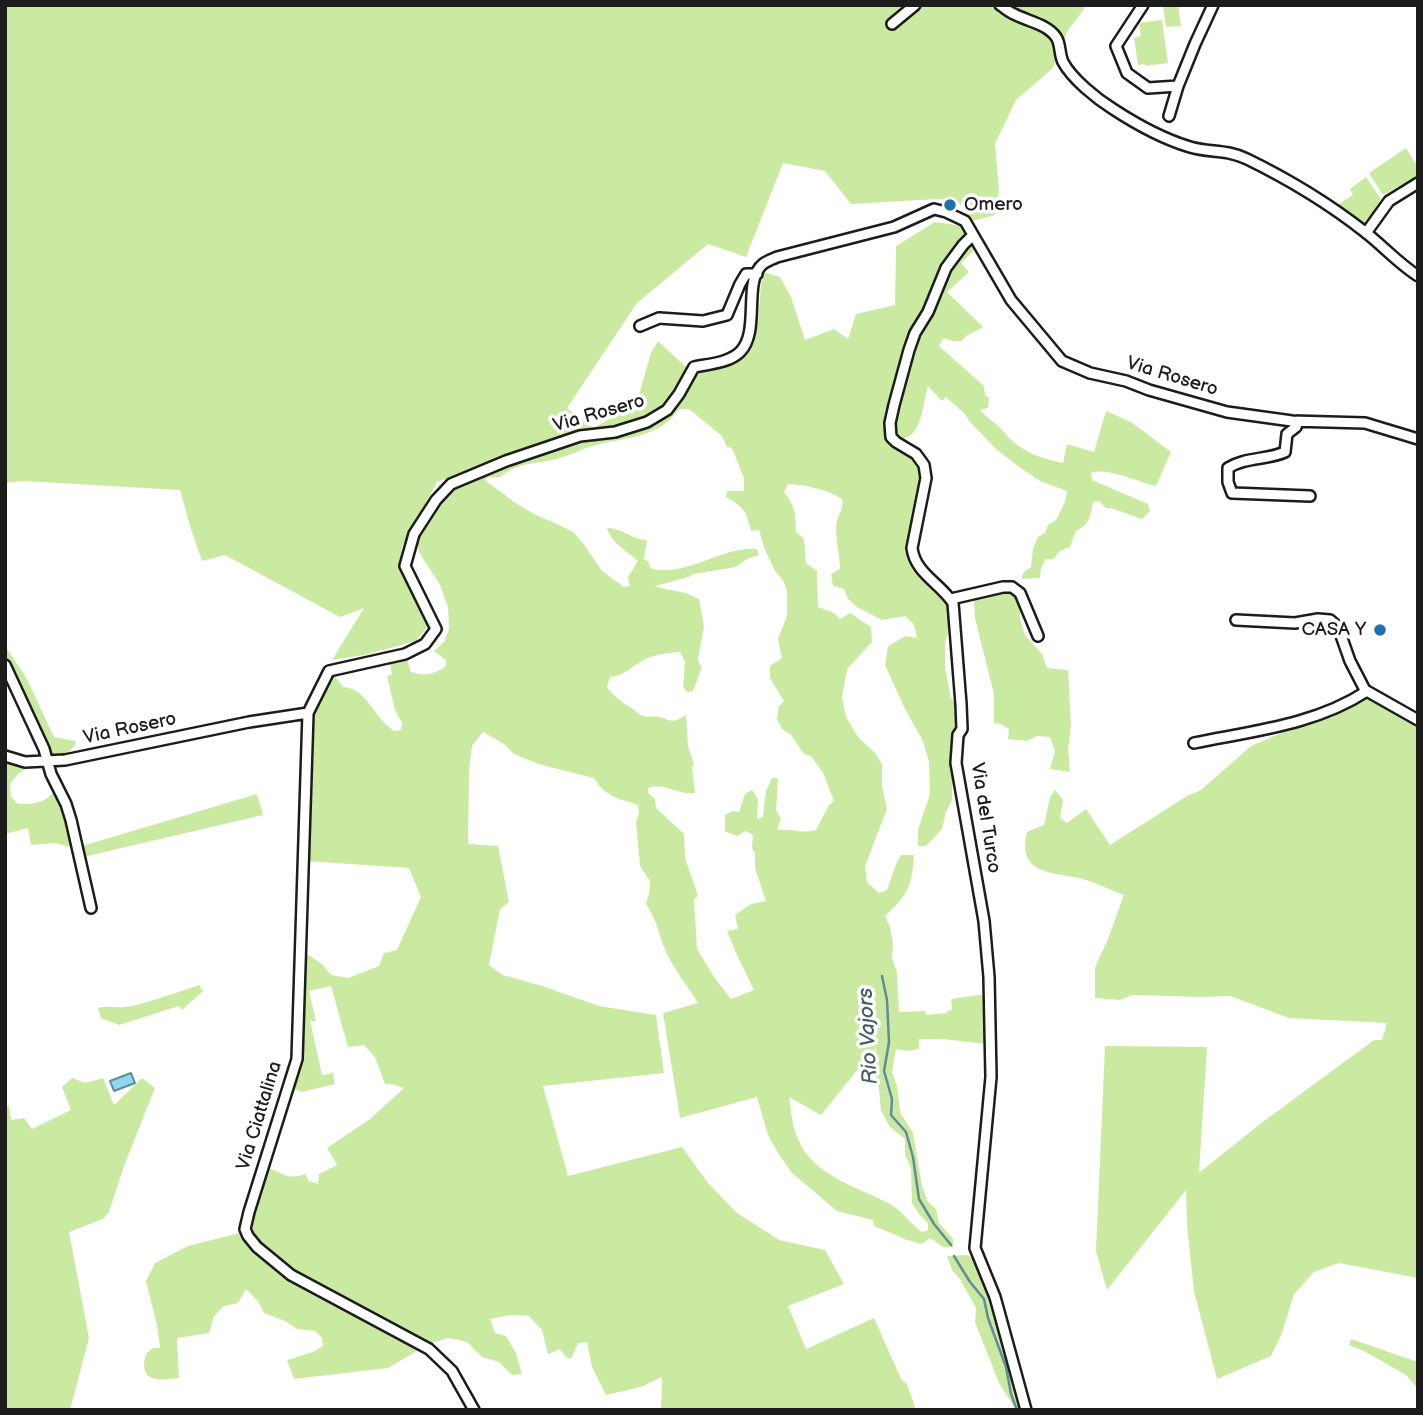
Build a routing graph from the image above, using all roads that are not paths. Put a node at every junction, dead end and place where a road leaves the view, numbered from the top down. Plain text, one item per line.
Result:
1 (915, 5) edge
2 (1000, 5) edge
3 (1143, 5) edge
4 (1213, 5) edge
5 (892, 24) dead end
6 (1178, 86) junction
7 (1165, 126) junction
8 (1418, 183) edge
9 (1366, 233) junction
10 (972, 236) junction
11 (757, 274) junction
12 (1418, 276) edge
13 (640, 326) dead end
14 (1298, 421) junction
15 (1418, 439) edge
16 (1310, 496) dead end
17 (951, 599) junction
18 (1237, 620) dead end
19 (1038, 636) dead end
20 (5, 665) edge
21 (1367, 691) junction
22 (308, 713) junction
23 (1418, 720) edge
24 (1194, 743) dead end
25 (5, 756) edge
26 (47, 762) junction
27 (91, 908) dead end
28 (474, 1410) edge
29 (1026, 1410) edge

1 - 5 street
2 - 7 street
3 - 6 street
4 - 6 street
6 - 7 street
7 - 9 street
8 - 9 street
9 - 12 street
10 - 11 street, Via Rosero
10 - 14 street, Via Rosero
10 - 17 street
11 - 13 street
11 - 22 street, Via Rosero
14 - 15 street, Via Rosero
14 - 16 street
17 - 19 street
17 - 29 street, Via del Turco
18 - 21 street
20 - 26 street
21 - 23 street
21 - 24 street
22 - 26 street, Via Rosero
22 - 28 street, Via Ciattalina
25 - 26 street, Via Rosero
26 - 27 street

